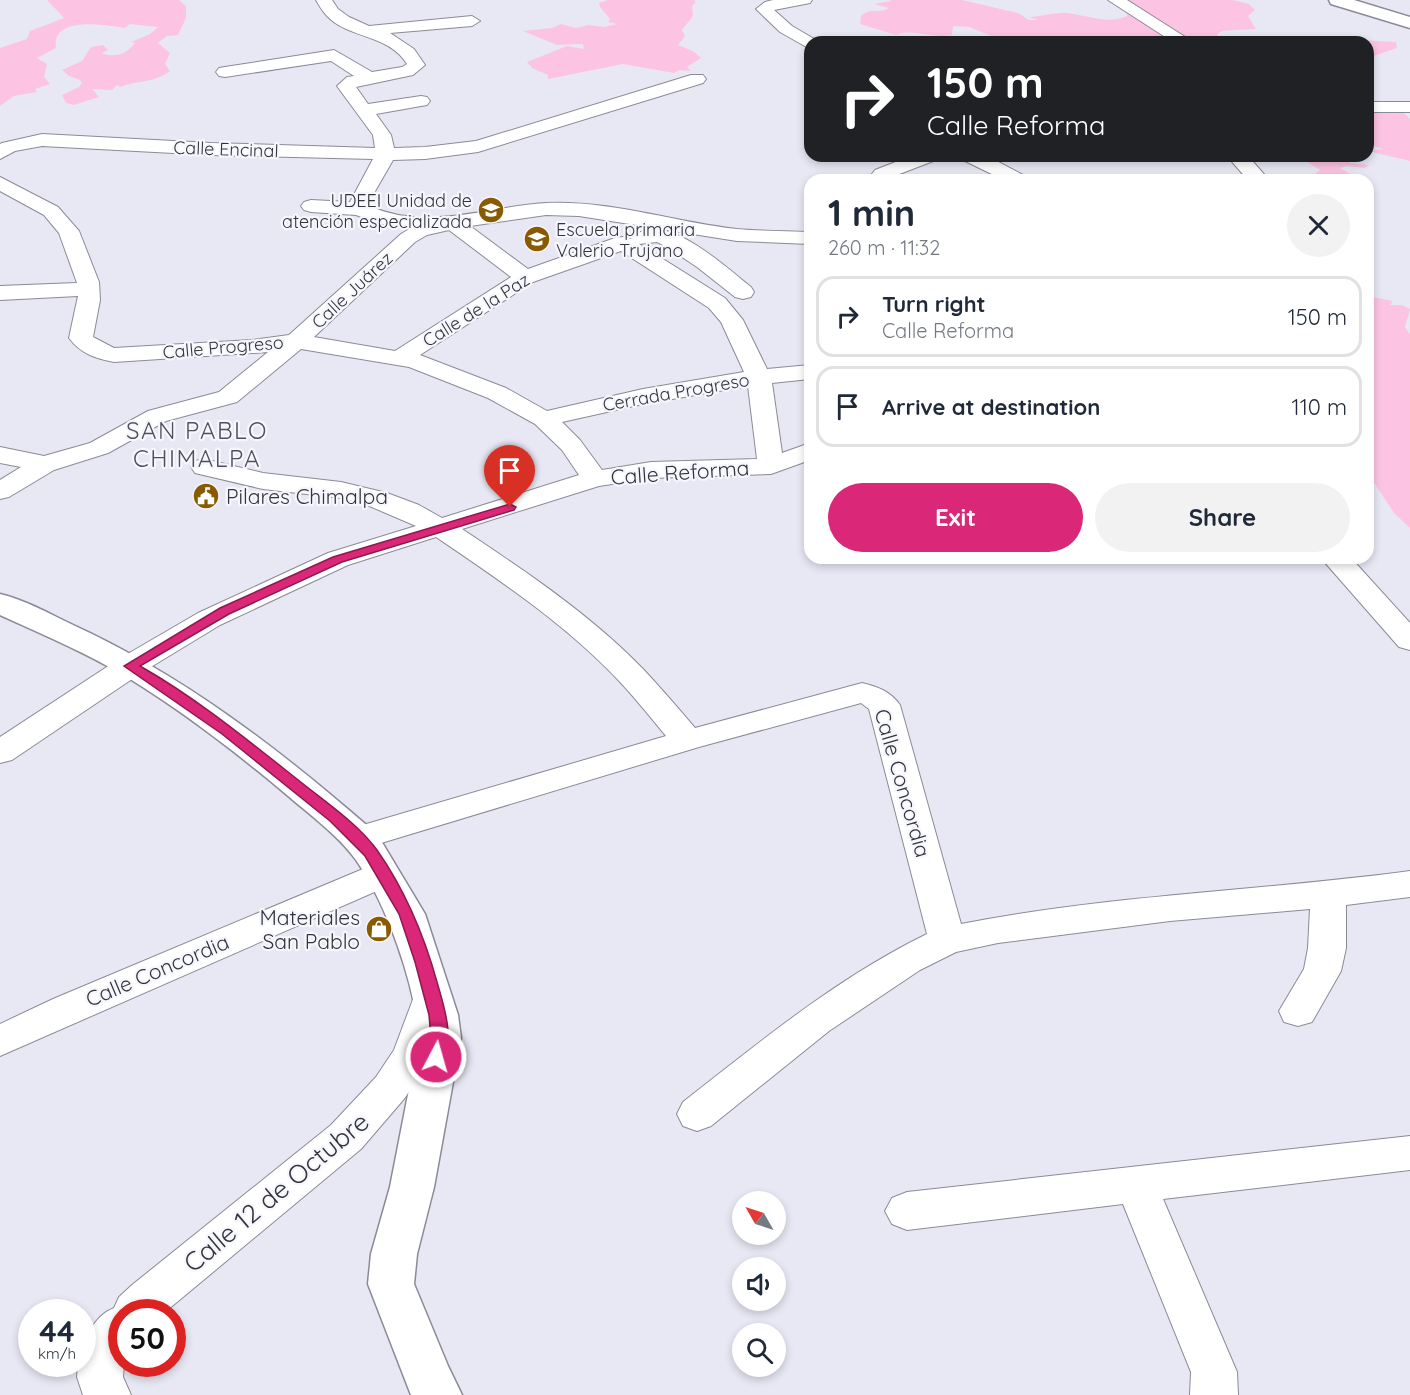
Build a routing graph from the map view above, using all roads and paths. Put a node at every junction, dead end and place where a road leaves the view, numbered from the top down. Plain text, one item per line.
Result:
1 (324, 0) edge
2 (804, 0) edge
3 (1116, 0) edge
4 (1337, 0) edge
5 (472, 21) dead end
6 (1410, 23) edge
7 (370, 30) junction
8 (1175, 36) edge
9 (804, 40) edge
10 (225, 72) dead end
11 (369, 78) junction
12 (697, 79) dead end
13 (421, 101) dead end
14 (1374, 106) edge
15 (1410, 107) edge
16 (363, 110) junction
17 (0, 153) edge
18 (386, 154) junction
19 (913, 162) edge
20 (982, 162) edge
21 (1242, 162) edge
22 (882, 174) dead end
23 (1007, 174) edge
24 (1254, 174) edge
25 (0, 183) edge
26 (311, 206) dead end
27 (360, 209) junction
28 (620, 215) junction
29 (451, 223) junction
30 (804, 238) edge
31 (623, 243) junction
32 (525, 277) junction
33 (88, 289) junction
34 (743, 292) dead end
35 (0, 293) edge
36 (296, 341) junction
37 (400, 358) junction
38 (804, 373) edge
39 (759, 378) junction
40 (544, 419) junction
41 (804, 453) edge
42 (0, 455) edge
43 (45, 464) junction
44 (771, 466) junction
45 (204, 467) dead end
46 (595, 479) junction
47 (0, 491) edge
48 (441, 528) junction
49 (1340, 564) edge
50 (0, 603) edge
51 (1410, 641) edge
52 (130, 666) junction
53 (688, 740) junction
54 (0, 752) edge
55 (357, 838) junction
56 (382, 874) junction
57 (1410, 884) edge
58 (1328, 896) junction
59 (947, 940) junction
60 (433, 995) junction
61 (1298, 1011) dead end
62 (0, 1041) edge
63 (698, 1114) dead end
64 (1410, 1153) edge
65 (1136, 1185) junction
66 (907, 1211) dead end
67 (148, 1299) edge
68 (108, 1346) edge
69 (107, 1395) edge
70 (437, 1395) edge
71 (1214, 1395) edge

1 - 7 street
2 - 9 street
3 - 8 street
4 - 6 main road
5 - 7 street
7 - 11 street
10 - 11 street
11 - 16 street
12 - 18 street, Calle Encinal
13 - 16 street
14 - 15 street
16 - 18 street
17 - 18 street, Calle Encinal
18 - 27 street
19 - 22 street
20 - 23 street
21 - 24 street
25 - 33 street, Calle Progreso
26 - 27 street
27 - 29 street
28 - 29 street, Calle Juárez
28 - 30 street, Calle Juárez
28 - 31 street
29 - 32 street
29 - 36 street, Calle Juárez
31 - 32 street, Calle de la Paz
31 - 34 street, Calle de la Paz
31 - 39 street
32 - 37 street, Calle de la Paz
33 - 35 street
33 - 36 street, Calle Progreso
36 - 37 street, Calle Progreso
36 - 43 street, Calle Juárez
37 - 40 street, Calle Progreso
38 - 39 street, Cerrada Progreso
39 - 40 street, Cerrada Progreso
39 - 44 street
40 - 46 street, Calle Progreso
41 - 44 street, Calle Reforma
42 - 43 street
43 - 47 street, Calle Juárez
44 - 46 street, Calle Reforma
45 - 48 street
46 - 48 street, Calle Reforma
48 - 52 street, Calle Reforma
48 - 53 street
49 - 51 street
50 - 52 main road
52 - 54 street, Calle Reforma
52 - 55 main road
53 - 55 street, Calle Concordia
53 - 59 street, Calle Concordia
55 - 56 main road
56 - 60 main road
56 - 62 street, Calle Concordia
57 - 58 street
58 - 59 street
58 - 61 street
59 - 63 street
60 - 67 street, Calle 12 de Octubre
60 - 70 main road
64 - 65 street
65 - 66 street
65 - 71 street
68 - 69 street

